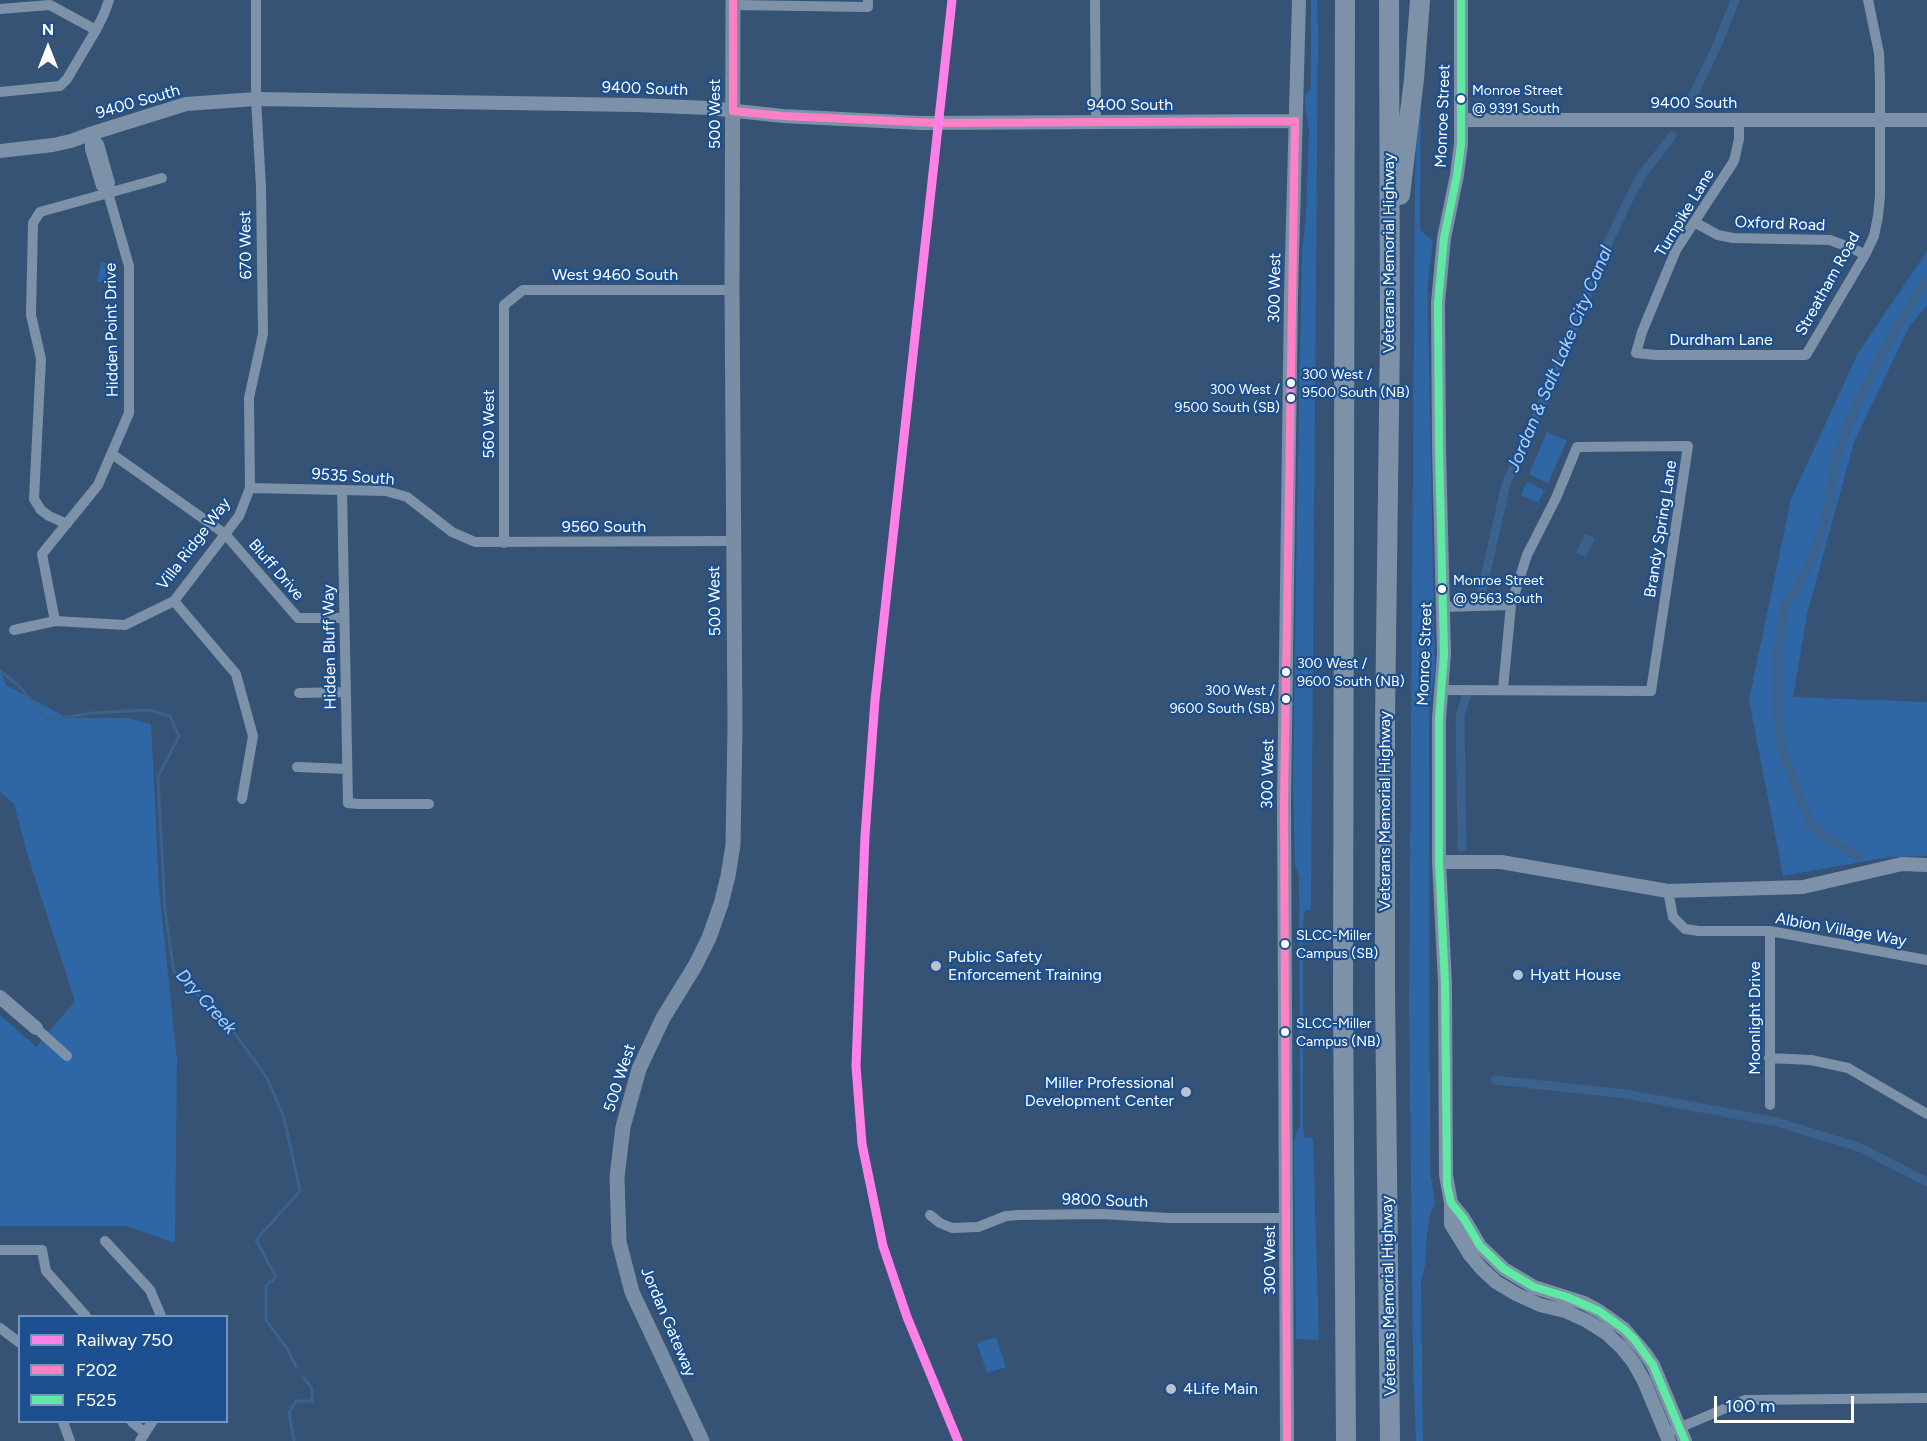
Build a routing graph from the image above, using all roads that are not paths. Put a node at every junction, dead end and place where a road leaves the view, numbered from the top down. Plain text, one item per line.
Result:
1 (109, 0) edge
2 (256, 0) edge
3 (1095, 0) edge
4 (1299, 0) edge
5 (1345, 0) edge
6 (1389, 0) edge
7 (1420, 0) edge
8 (1461, 0) edge
9 (1868, 0) edge
10 (733, 3) edge
11 (791, 3) edge
12 (868, 3) edge
13 (0, 9) edge
14 (96, 30) junction
15 (0, 92) edge
16 (256, 99) junction
17 (733, 111) junction
18 (1462, 120) junction
19 (1739, 120) junction
20 (1880, 120) junction
21 (1927, 120) edge
22 (1295, 121) junction
23 (1096, 122) junction
24 (90, 134) junction
25 (0, 151) edge
26 (162, 178) dead end
27 (108, 193) junction
28 (1694, 222) junction
29 (1865, 255) junction
30 (732, 290) junction
31 (504, 305) joint
32 (1390, 335) junction
33 (1636, 353) joint
34 (1806, 355) joint
35 (112, 454) junction
36 (250, 488) junction
37 (342, 490) junction
38 (67, 524) junction
39 (225, 534) junction
40 (733, 541) junction
41 (475, 543) joint
42 (504, 543) junction
43 (174, 601) junction
44 (1511, 605) junction
45 (1443, 607) junction
46 (344, 618) junction
47 (55, 621) junction
48 (14, 630) dead end
49 (1503, 689) junction
50 (1442, 690) junction
51 (345, 692) junction
52 (298, 693) dead end
53 (297, 767) dead end
54 (347, 769) junction
55 (242, 799) dead end
56 (429, 804) dead end
57 (1439, 862) junction
58 (1927, 865) edge
59 (1668, 891) junction
60 (1770, 931) junction
61 (1927, 960) edge
62 (0, 997) edge
63 (36, 1029) joint
64 (68, 1056) dead end
65 (1769, 1058) junction
66 (1770, 1105) dead end
67 (1927, 1114) edge
68 (617, 1177) joint
69 (1451, 1203) junction
70 (930, 1215) dead end
71 (1286, 1218) junction
72 (105, 1241) dead end
73 (0, 1250) edge
74 (84, 1315) edge
75 (160, 1315) edge
76 (0, 1328) edge
77 (18, 1342) edge
78 (1927, 1398) edge
79 (63, 1423) edge
80 (133, 1423) edge
81 (151, 1423) edge
82 (1682, 1434) edge
83 (142, 1437) edge
84 (1667, 1438) edge
85 (70, 1441) edge
86 (702, 1441) edge
87 (1287, 1441) edge
88 (1346, 1441) edge
89 (1390, 1441) edge

1 - 14 street
2 - 16 street, 670 West
3 - 23 street
4 - 22 street, 300 West
5 - 88 highway
6 - 32 highway, Veterans Memorial Highway
7 - 32 highway
8 - 18 street, Monroe Street
9 - 20 street, Streatham Road
10 - 11 street
10 - 17 main road, 500 West
11 - 12 street
13 - 14 street
14 - 15 street
16 - 17 street, 9400 South
16 - 24 street, 9400 South
16 - 36 street, 670 West
17 - 23 street, 9400 South
17 - 30 main road, 500 West
18 - 19 street, 9400 South
18 - 45 street, Monroe Street
19 - 20 street, 9400 South
19 - 28 street, Turnpike Lane
20 - 21 street, 9400 South
20 - 29 street, Streatham Road
22 - 23 street, 9400 South
22 - 71 street, 300 West
24 - 25 street, 9400 South
24 - 27 street, Hidden Point Drive
26 - 27 street
27 - 35 street, Hidden Point Drive
27 - 38 street
28 - 29 street, Oxford Road
28 - 33 street, Turnpike Lane
29 - 34 street, Streatham Road
30 - 31 street, West 9460 South
30 - 40 main road, 500 West
31 - 42 street, 560 West
32 - 89 highway, Veterans Memorial Highway
33 - 34 street, Durdham Lane
35 - 38 street, Hidden Point Drive
35 - 39 street, Bluff Drive
36 - 37 street, 9535 South
36 - 39 street, Villa Ridge Way
37 - 41 street, 9535 South
37 - 46 street, Hidden Bluff Way
38 - 47 street, Hidden Point Drive
39 - 43 street, Villa Ridge Way
39 - 46 street, Bluff Drive
40 - 42 street, 9560 South
40 - 68 main road, 500 West
41 - 42 street, 9560 South
43 - 47 street, Villa Ridge Way
43 - 55 street
44 - 45 street
44 - 49 street
44 - 49 street, Brandy Spring Lane
45 - 50 street, Monroe Street
46 - 51 street, Hidden Bluff Way
47 - 48 street, Villa Ridge Way
49 - 50 street
50 - 57 street, Monroe Street
51 - 52 street
51 - 54 street, Hidden Bluff Way
53 - 54 street
54 - 56 street, Hidden Bluff Way
57 - 59 street
57 - 69 street, Monroe Street
58 - 59 street
59 - 60 street, Albion Village Way
60 - 61 street, Albion Village Way
60 - 65 street, Moonlight Drive
62 - 63 street
63 - 64 street
65 - 66 street, Moonlight Drive
65 - 67 street
68 - 86 main road, Jordan Gateway
69 - 82 street, Monroe Street
69 - 84 street, Monroe Street
70 - 71 street, 9800 South
71 - 87 street, 300 West
72 - 75 street
73 - 74 street
76 - 77 street
78 - 82 street
79 - 85 street
80 - 83 street
81 - 83 street
82 - 84 street

